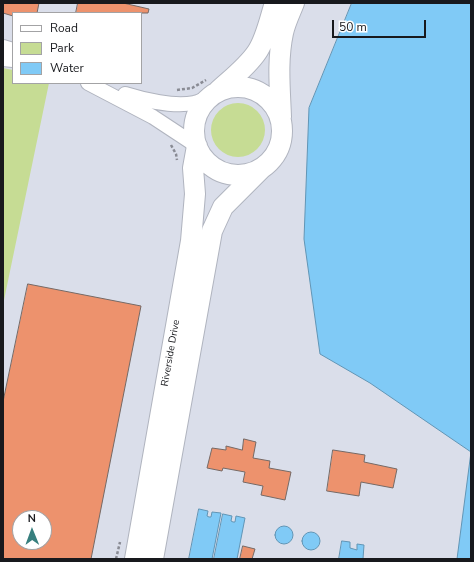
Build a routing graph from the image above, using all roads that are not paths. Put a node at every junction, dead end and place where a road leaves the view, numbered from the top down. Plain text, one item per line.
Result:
1 (275, 3) edge
2 (294, 3) edge
3 (90, 84) edge
4 (108, 84) edge
5 (211, 87) junction
6 (281, 119) junction
7 (197, 146) junction
8 (262, 168) junction
9 (135, 559) edge
10 (153, 559) edge

1 - 5 highway
2 - 6 highway
3 - 7 street
4 - 5 street
5 - 6 highway
5 - 7 highway
6 - 8 highway
7 - 8 highway
7 - 9 highway, Riverside Drive
8 - 10 highway, Riverside Drive

